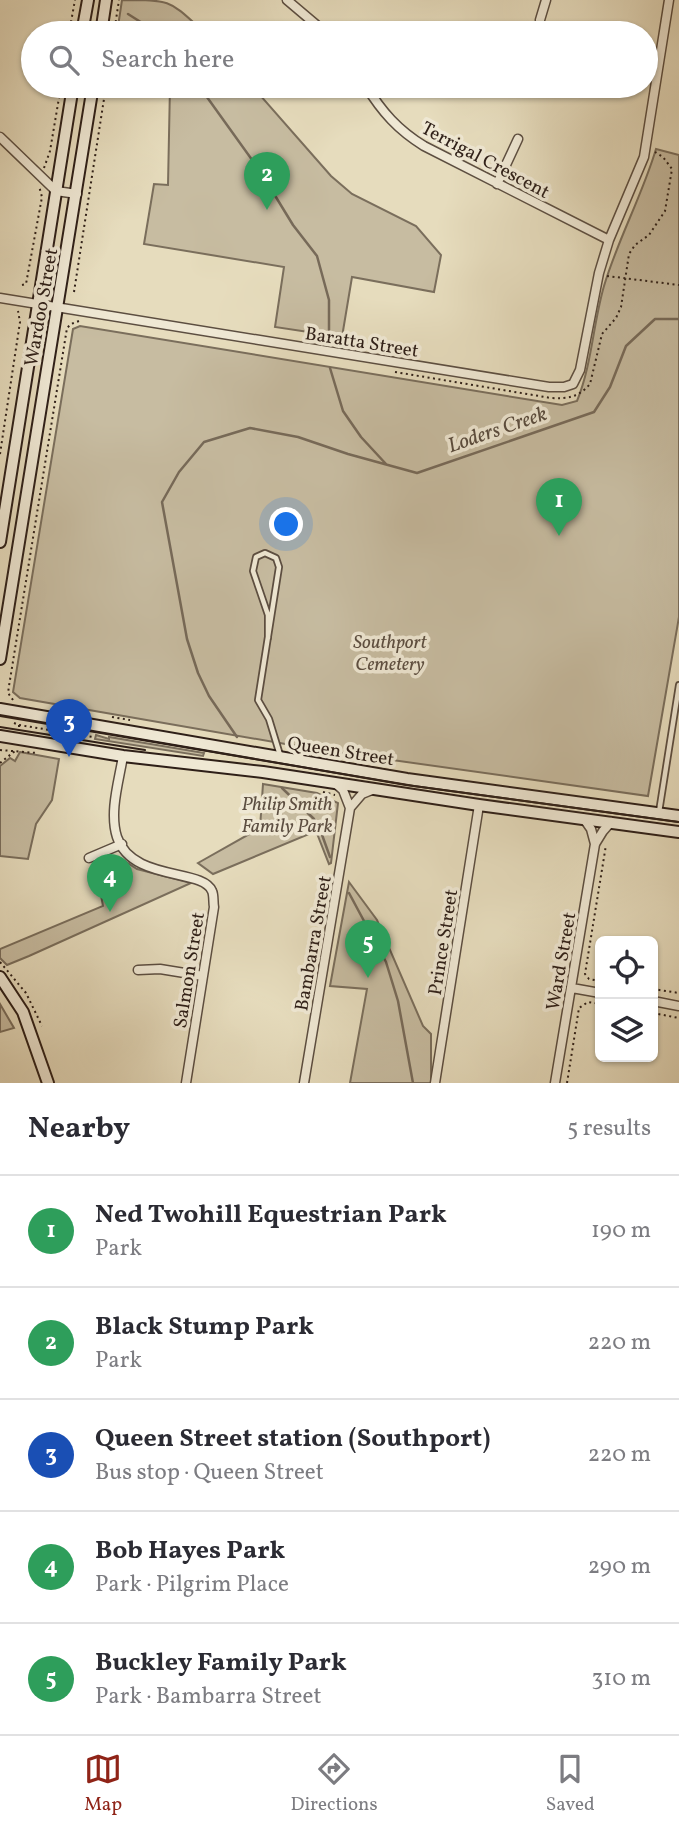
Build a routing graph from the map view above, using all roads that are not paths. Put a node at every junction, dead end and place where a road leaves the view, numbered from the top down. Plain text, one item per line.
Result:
1 (88, 0) edge
2 (106, 0) edge
3 (287, 0) edge
4 (546, 0) edge
5 (669, 0) edge
6 (540, 20) dead end
7 (84, 21) edge
8 (103, 21) edge
9 (312, 21) edge
10 (658, 67) edge
11 (71, 98) edge
12 (91, 98) edge
13 (374, 98) edge
14 (653, 98) edge
15 (0, 137) edge
16 (518, 139) dead end
17 (497, 184) junction
18 (56, 191) junction
19 (77, 194) junction
20 (609, 240) junction
21 (0, 298) edge
22 (38, 304) junction
23 (58, 307) junction
24 (0, 542) edge
25 (268, 638) junction
26 (0, 659) edge
27 (679, 685) edge
28 (0, 709) edge
29 (0, 736) edge
30 (123, 756) junction
31 (280, 758) junction
32 (336, 784) junction
33 (373, 790) junction
34 (480, 806) junction
35 (351, 808) junction
36 (658, 813) junction
37 (679, 816) edge
38 (584, 818) junction
39 (611, 822) junction
40 (679, 832) edge
41 (122, 844) junction
42 (595, 844) junction
43 (89, 858) dead end
44 (138, 970) dead end
45 (203, 976) junction
46 (2, 982) edge
47 (572, 988) junction
48 (595, 992) edge
49 (658, 1002) edge
50 (679, 1006) edge
51 (48, 1083) edge
52 (186, 1083) edge
53 (304, 1083) edge
54 (435, 1083) edge
55 (555, 1083) edge

1 - 7 street
2 - 8 street
3 - 9 street
4 - 6 street
5 - 10 street, Baratta Street
11 - 18 street, Wardoo Street
12 - 19 street, Wardoo Street
13 - 17 street, Terrigal Crescent
14 - 20 street, Baratta Street
15 - 18 street
16 - 17 street
17 - 20 street, Terrigal Crescent
18 - 19 street
18 - 22 street, Wardoo Street
19 - 23 street, Wardoo Street
20 - 23 street, Baratta Street
21 - 22 street, Baratta Street
22 - 23 street, Baratta Street
22 - 24 street, Wardoo Street
23 - 26 street, Wardoo Street
25 - 25 lane
25 - 31 lane
27 - 36 lane
28 - 31 street, Queen Street
29 - 30 street, Queen Street
30 - 32 street, Queen Street
30 - 41 street
31 - 36 street, Queen Street
32 - 33 street, Queen Street
32 - 35 street
33 - 34 street, Queen Street
33 - 35 street
34 - 38 street, Queen Street
34 - 54 street, Prince Street
35 - 53 street, Bambarra Street
36 - 37 street, Queen Street
38 - 39 street, Queen Street
38 - 42 street
39 - 40 street, Queen Street
39 - 42 street, Ward Street
41 - 43 street
41 - 45 street, Salmon Street
42 - 47 street, Ward Street
44 - 45 street
45 - 52 street, Salmon Street
46 - 51 street
47 - 48 street
47 - 55 street, Ward Street
49 - 50 street

